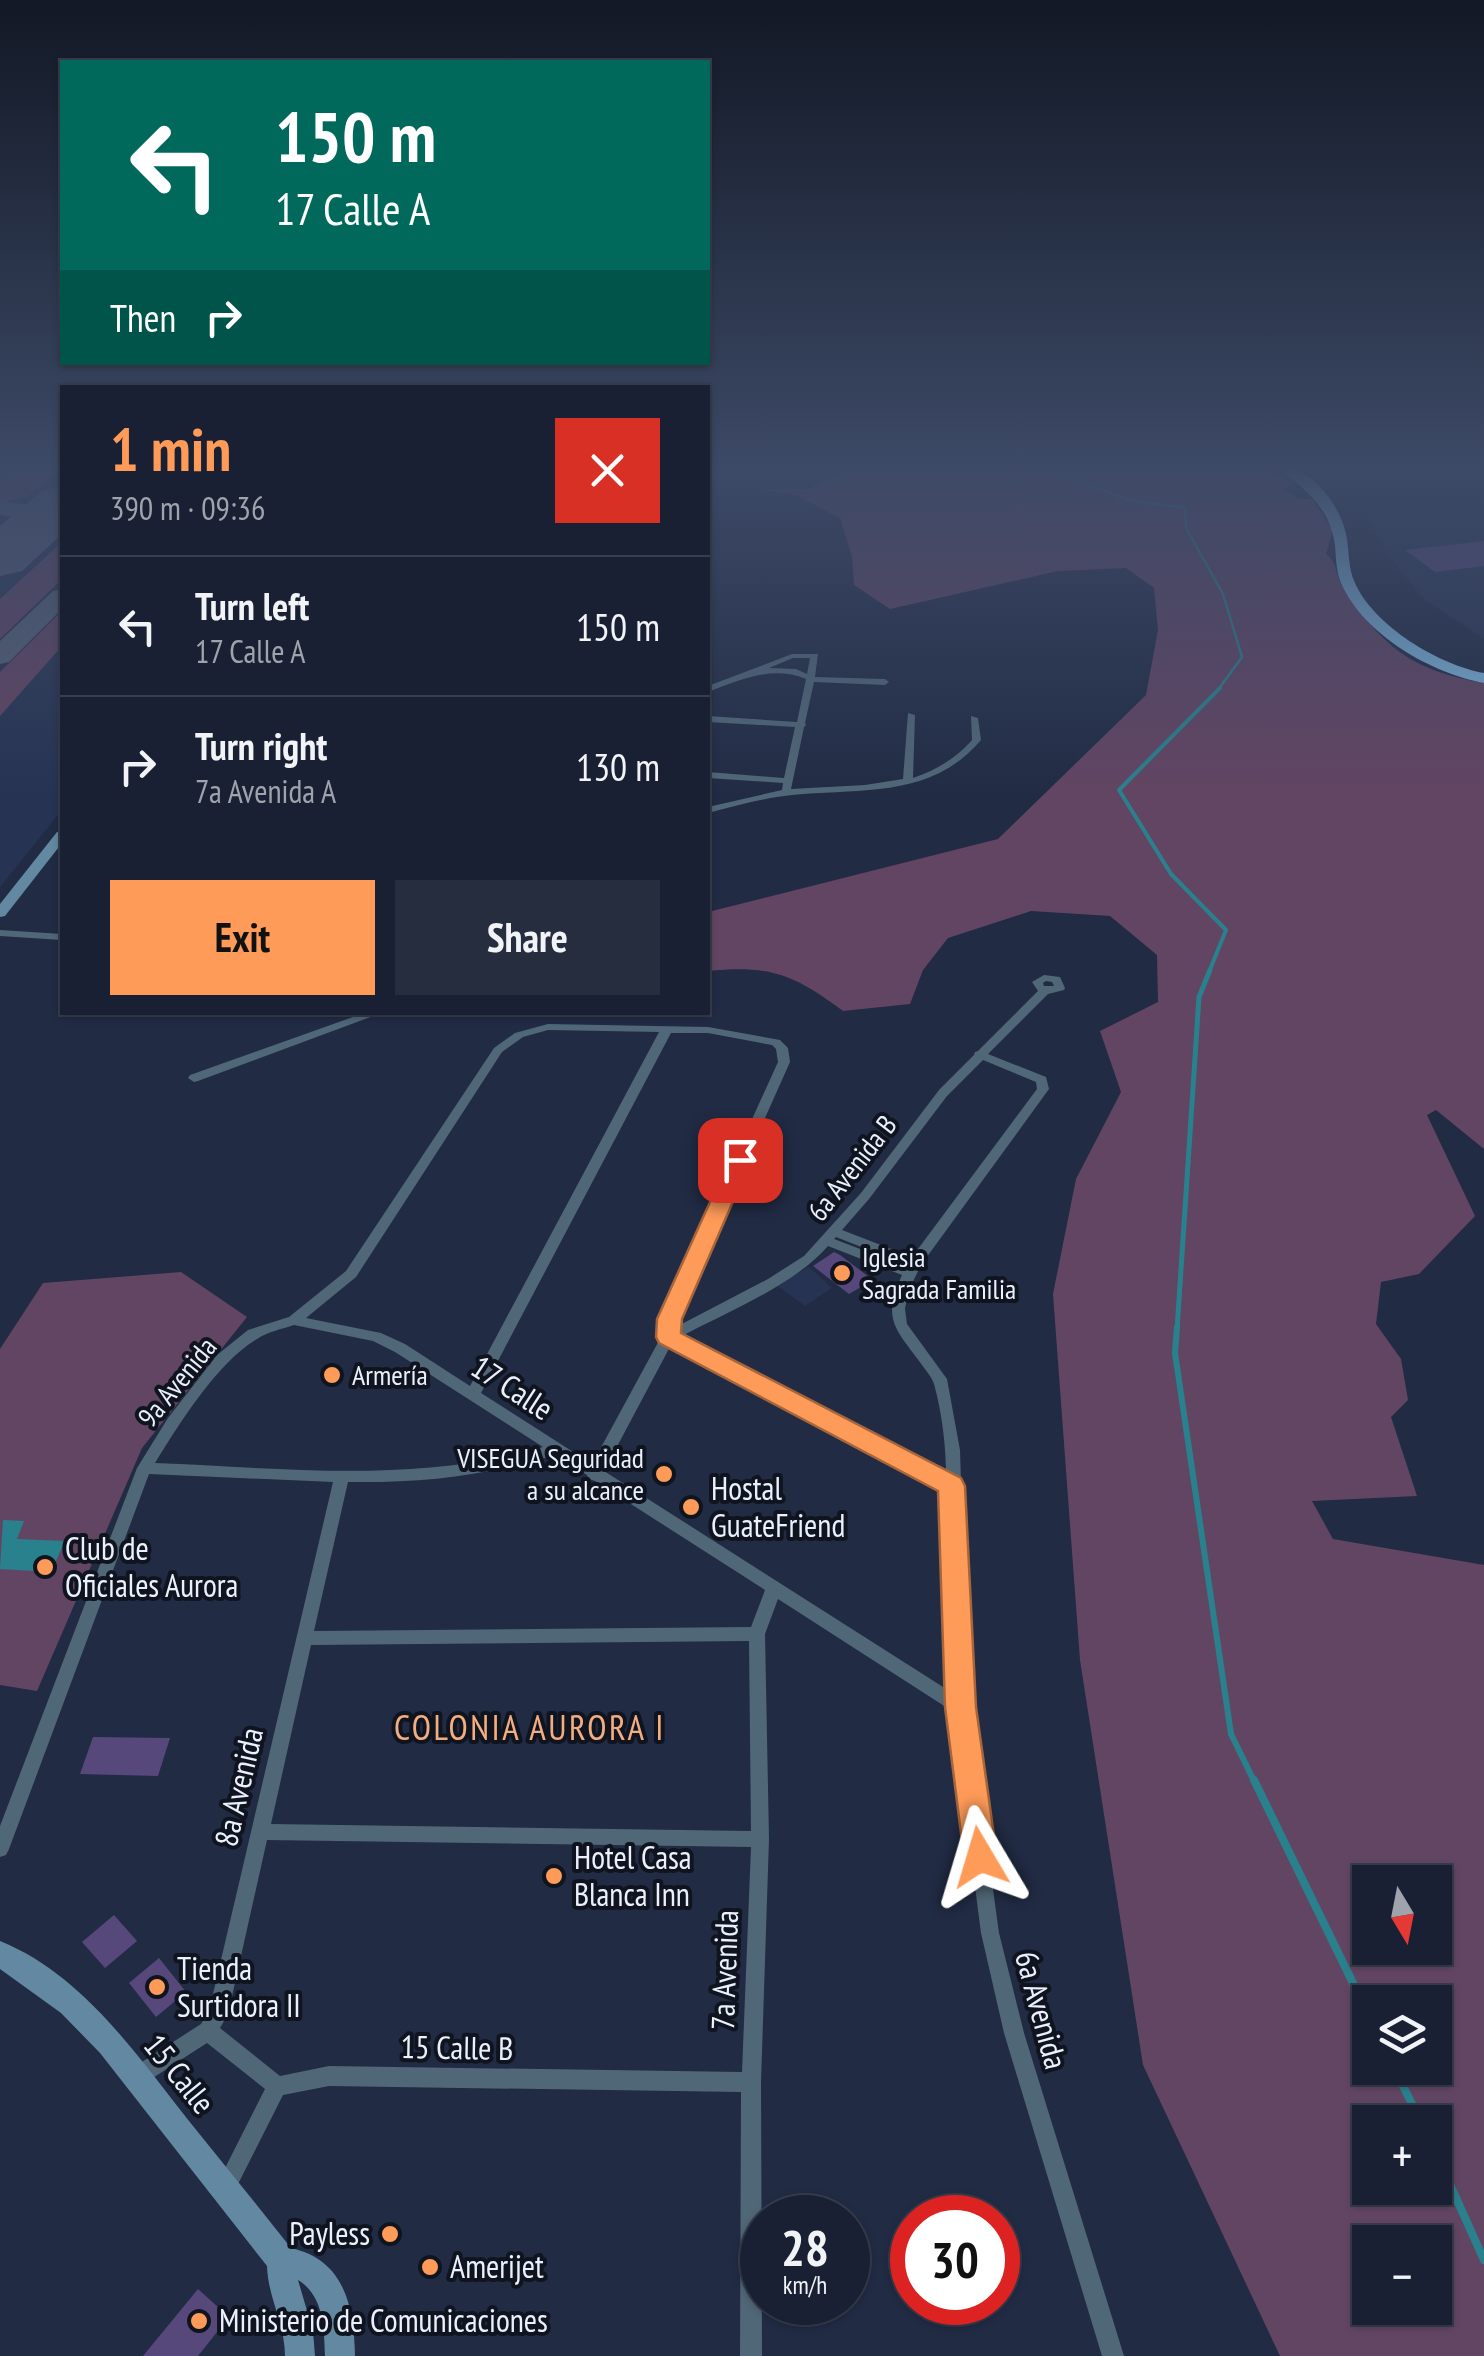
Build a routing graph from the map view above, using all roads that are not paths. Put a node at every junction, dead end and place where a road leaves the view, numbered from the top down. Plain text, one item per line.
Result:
1 (1346, 576) edge
2 (754, 672) junction
3 (1484, 678) edge
4 (813, 679) junction
5 (885, 682) dead end
6 (710, 688) edge
7 (911, 715) dead end
8 (974, 718) dead end
9 (710, 720) edge
10 (802, 725) junction
11 (710, 776) edge
12 (908, 781) junction
13 (787, 787) junction
14 (710, 809) edge
15 (60, 838) edge
16 (0, 913) edge
17 (0, 934) edge
18 (60, 938) edge
19 (1044, 990) dead end
20 (371, 1015) edge
21 (667, 1028) junction
22 (979, 1054) junction
23 (194, 1078) dead end
24 (831, 1236) junction
25 (912, 1268) junction
26 (301, 1315) junction
27 (668, 1337) junction
28 (473, 1394) junction
29 (555, 1449) junction
30 (144, 1468) junction
31 (342, 1474) junction
32 (594, 1475) junction
33 (951, 1486) junction
34 (773, 1590) junction
35 (757, 1634) junction
36 (304, 1638) junction
37 (960, 1707) junction
38 (260, 1832) junction
39 (760, 1839) junction
40 (0, 1850) edge
41 (0, 1954) edge
42 (208, 2032) junction
43 (138, 2076) junction
44 (751, 2082) junction
45 (277, 2086) junction
46 (226, 2188) junction
47 (282, 2261) junction
48 (300, 2356) edge
49 (340, 2356) edge
50 (752, 2356) edge
51 (1113, 2356) edge

1 - 3 highway
2 - 4 street
2 - 4 street
2 - 6 street
4 - 5 street
4 - 10 street
7 - 12 street
8 - 12 street
9 - 10 street
10 - 13 street
11 - 13 street
12 - 13 street
13 - 14 street
15 - 16 main road
17 - 18 street
19 - 22 street, 6a Avenida B
20 - 23 street
21 - 26 street, 9a Avenida
21 - 27 street
21 - 28 street
22 - 24 street, 6a Avenida B
22 - 25 street
24 - 25 street
24 - 27 street, 6a Avenida B
25 - 33 street, 6a Avenida
26 - 28 street, 17 Calle
26 - 30 street, 9a Avenida
27 - 32 street
27 - 33 street
28 - 29 street, 17 Calle
29 - 31 street
29 - 32 street, 17 Calle
30 - 31 street
30 - 40 street, 9a Avenida
31 - 36 street, 8a Avenida
32 - 34 street, 17 Calle
33 - 37 street, 6a Avenida
34 - 35 street, 7a Avenida
34 - 37 street, 17 Calle
35 - 36 street
35 - 39 street, 7a Avenida
36 - 38 street, 8a Avenida
37 - 51 street, 6a Avenida
38 - 39 street
38 - 42 street, 8a Avenida
39 - 44 street, 7a Avenida
41 - 43 main road, 15 Calle
42 - 43 street
42 - 45 street
43 - 46 main road, 15 Calle
44 - 45 street, 15 Calle B
44 - 50 street, 7a Avenida
45 - 46 street
46 - 47 main road, 15 Calle
47 - 48 main road, 15 Calle
47 - 49 main road, 15 Calle

